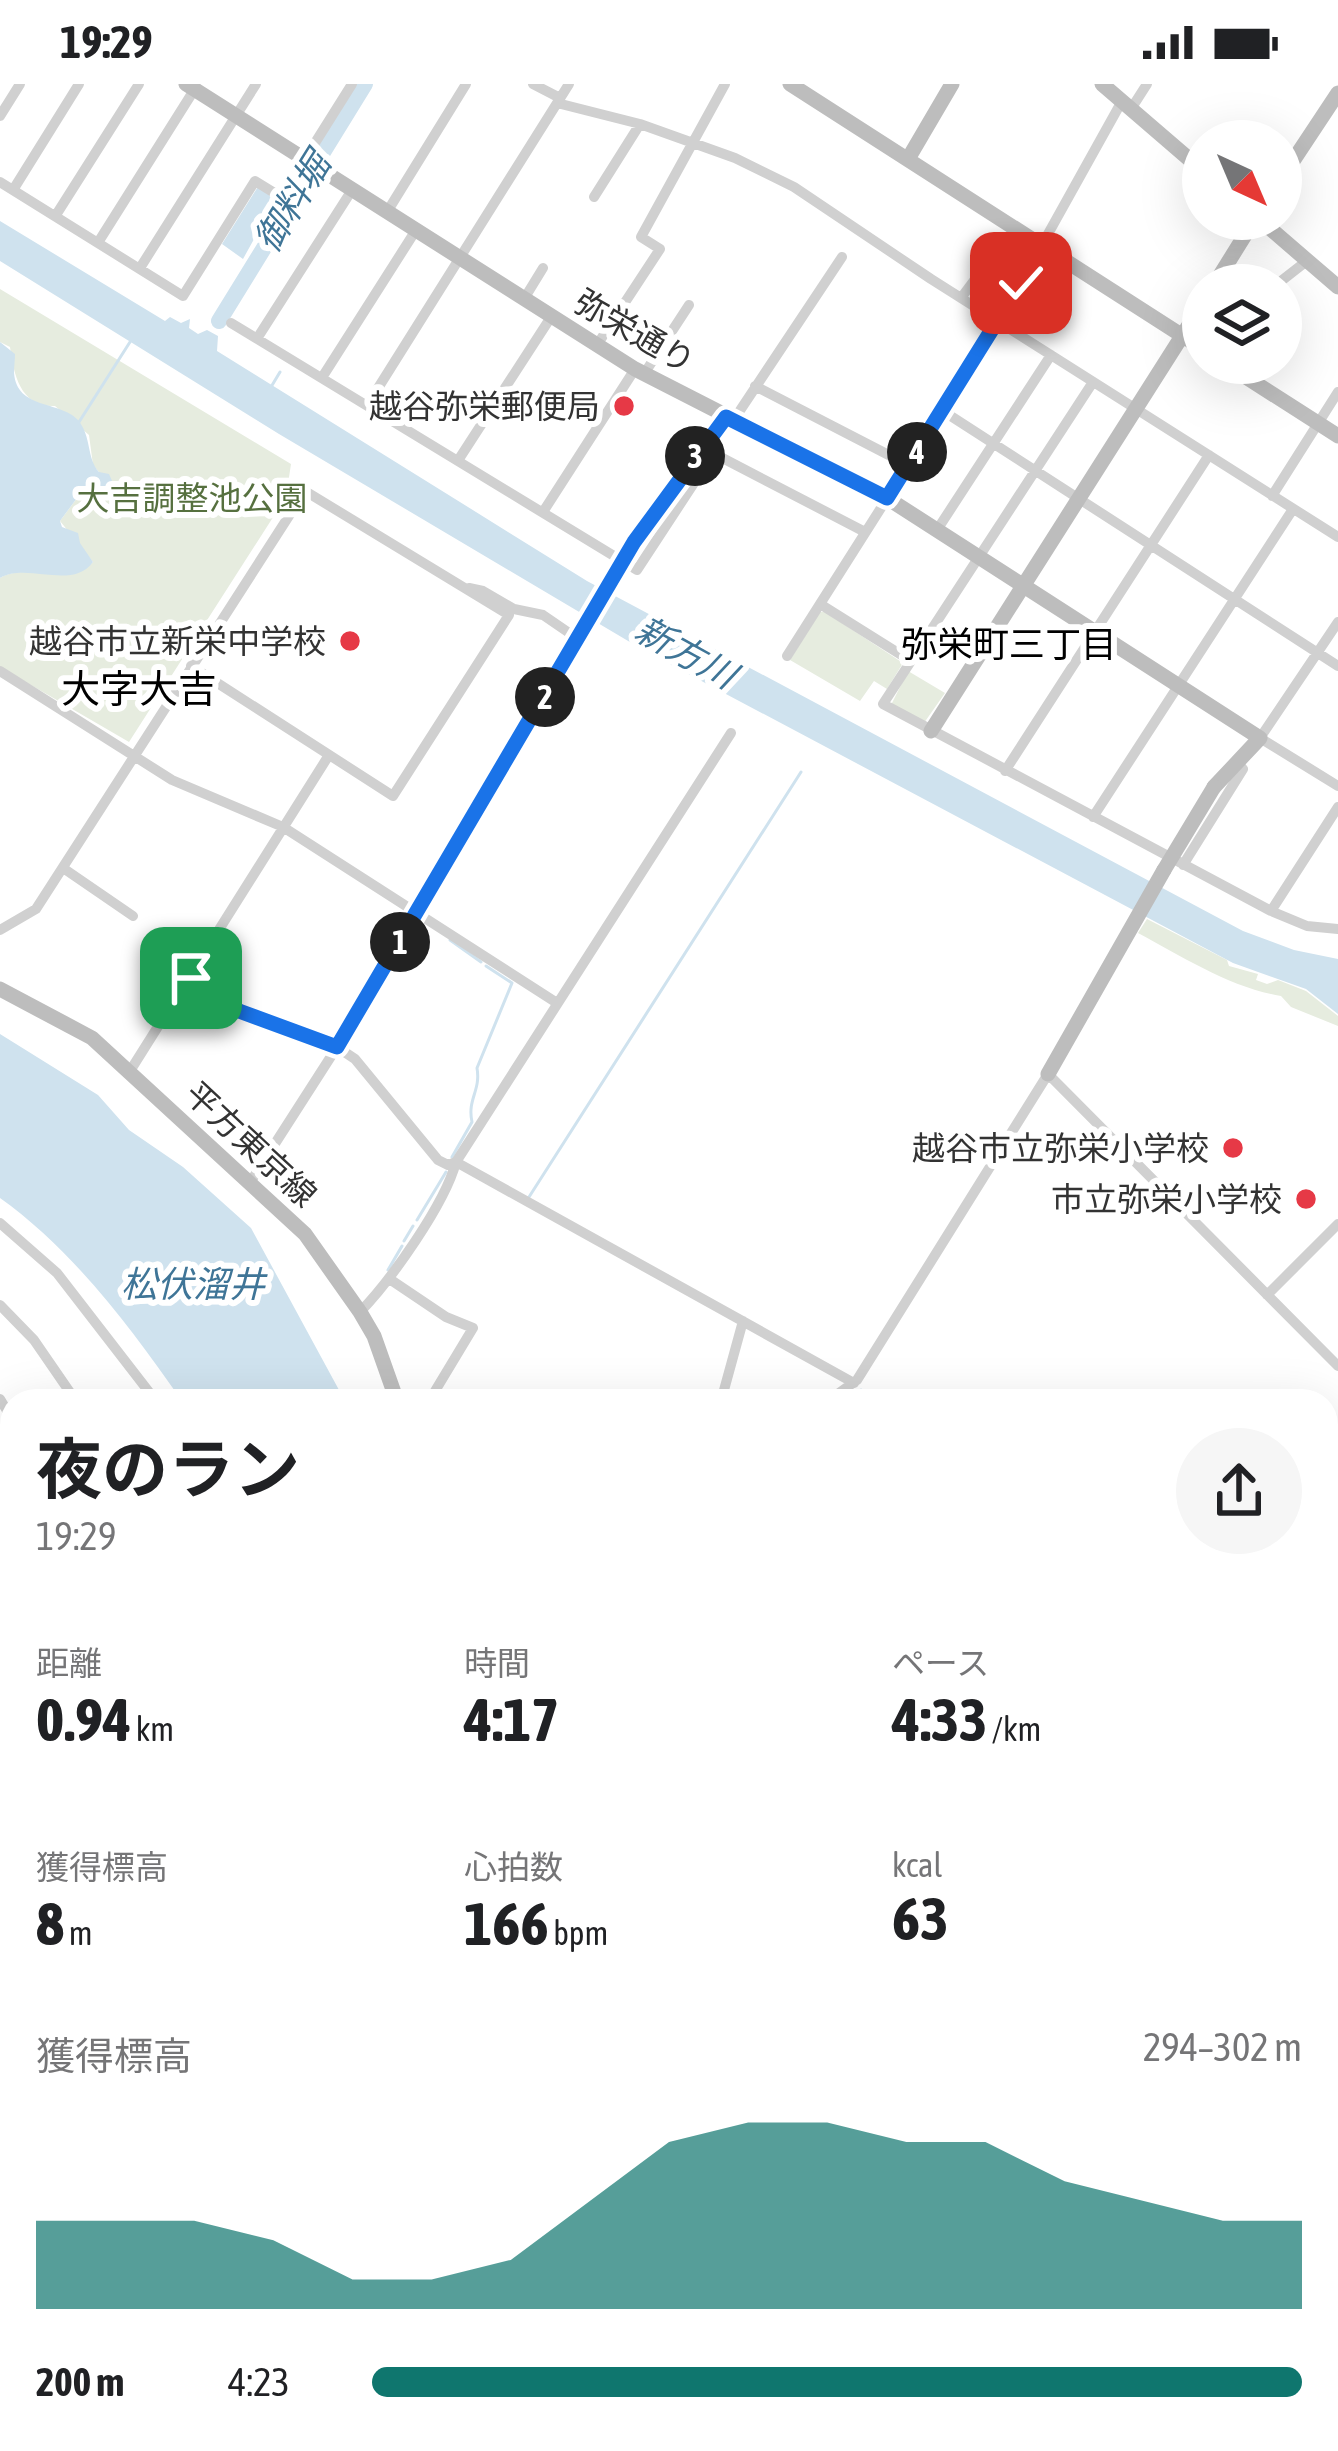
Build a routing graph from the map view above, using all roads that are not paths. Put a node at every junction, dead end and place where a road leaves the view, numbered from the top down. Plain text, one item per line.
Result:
1 (20, 84) edge
2 (79, 84) edge
3 (139, 84) edge
4 (256, 84) edge
5 (352, 84) edge
6 (466, 84) edge
7 (533, 84) edge
8 (569, 84) edge
9 (725, 84) edge
10 (790, 84) edge
11 (952, 84) edge
12 (1102, 84) edge
13 (1147, 84) edge
14 (193, 86) edge
15 (1338, 93) edge
16 (559, 100) junction
17 (1126, 105) junction
18 (0, 116) edge
19 (236, 116) junction
20 (640, 124) junction
21 (693, 145) junction
22 (1302, 147) edge
23 (1182, 153) edge
24 (908, 159) junction
25 (312, 164) junction
26 (0, 182) edge
27 (13, 190) junction
28 (352, 190) junction
29 (595, 196) dead end
30 (387, 212) junction
31 (56, 215) junction
32 (416, 230) junction
33 (1283, 240) edge
34 (99, 241) junction
35 (1041, 245) junction
36 (842, 257) dead end
37 (459, 258) junction
38 (1308, 260) junction
39 (1302, 265) edge
40 (140, 268) junction
41 (543, 268) dead end
42 (979, 274) dead end
43 (1338, 287) edge
44 (962, 298) junction
45 (524, 299) junction
46 (689, 305) dead end
47 (551, 316) junction
48 (999, 322) junction
49 (231, 323) dead end
50 (1182, 336) joint
51 (258, 337) junction
52 (597, 345) junction
53 (1051, 356) junction
54 (639, 372) junction
55 (323, 376) junction
56 (1093, 382) junction
57 (1256, 384) edge
58 (754, 386) junction
59 (1338, 392) edge
60 (368, 404) junction
61 (1136, 409) junction
62 (943, 411) junction
63 (729, 419) junction
64 (1318, 424) junction
65 (1338, 436) edge
66 (994, 443) junction
67 (704, 451) junction
68 (1209, 455) junction
69 (459, 459) junction
70 (908, 465) junction
71 (1036, 470) junction
72 (1272, 496) junction
73 (887, 498) junction
74 (1079, 499) junction
75 (1294, 509) junction
76 (543, 512) junction
77 (937, 530) junction
78 (865, 532) junction
79 (1338, 538) edge
80 (1151, 545) junction
81 (979, 557) junction
82 (1023, 586) junction
83 (462, 587) junction
84 (1235, 598) junction
85 (820, 604) junction
86 (1338, 622) edge
87 (1095, 632) junction
88 (580, 636) junction
89 (1318, 653) junction
90 (787, 656) dead end
91 (911, 661) junction
92 (191, 666) junction
93 (1338, 666) edge
94 (0, 671) edge
95 (1180, 685) junction
96 (931, 731) junction
97 (731, 733) dead end
98 (1260, 738) junction
99 (329, 755) junction
100 (134, 756) junction
101 (1237, 761) junction
102 (1006, 770) junction
103 (1338, 786) edge
104 (1338, 807) edge
105 (1093, 818) junction
106 (283, 827) junction
107 (1183, 865) junction
108 (63, 868) junction
109 (416, 911) junction
110 (1271, 911) junction
111 (133, 916) dead end
112 (1338, 929) edge
113 (0, 930) edge
114 (170, 933) dead end
115 (205, 956) junction
116 (191, 978) junction
117 (0, 989) edge
118 (556, 1004) junction
119 (337, 1047) junction
120 (130, 1071) junction
121 (1048, 1074) junction
122 (456, 1162) junction
123 (251, 1181) junction
124 (0, 1222) edge
125 (1338, 1224) edge
126 (391, 1280) junction
127 (1267, 1294) junction
128 (0, 1305) edge
129 (360, 1312) junction
130 (743, 1321) junction
131 (1338, 1366) edge
132 (854, 1383) junction
133 (68, 1389) edge
134 (147, 1389) edge
135 (393, 1389) edge
136 (435, 1389) edge
137 (725, 1389) edge
138 (845, 1389) edge

1 - 18 street
2 - 27 street
3 - 31 street
4 - 19 street
5 - 25 street
6 - 30 street
7 - 16 street
8 - 16 street
9 - 21 street
10 - 24 street
11 - 24 street
12 - 17 street
13 - 17 street
14 - 19 street, 弥栄通り
14 - 34 street
15 - 22 street
16 - 20 street
16 - 37 street
17 - 23 street
17 - 35 street
19 - 25 street, 弥栄通り
19 - 40 street
20 - 21 street
20 - 29 street
21 - 44 street
21 - 52 street
24 - 35 street
25 - 28 street, 弥栄通り
25 - 40 street
26 - 27 street
27 - 31 street
28 - 30 street, 弥栄通り
28 - 51 street
30 - 32 street, 弥栄通り
31 - 34 street
32 - 37 street, 弥栄通り
32 - 55 street
33 - 38 street
34 - 40 street
35 - 48 street
35 - 50 street
36 - 58 street
37 - 45 street, 弥栄通り
37 - 60 street
38 - 39 street
38 - 43 street
41 - 45 street
42 - 44 street
44 - 48 street
45 - 47 street, 弥栄通り
46 - 54 street
47 - 52 street, 弥栄通り
47 - 69 street
48 - 53 street
48 - 62 street
49 - 51 street
50 - 61 street
51 - 55 street
52 - 54 street, 弥栄通り
53 - 56 street
53 - 66 street
54 - 63 street, 弥栄通り
54 - 76 street
55 - 60 street
56 - 61 street
56 - 71 street
57 - 64 street
58 - 63 street
58 - 70 street
59 - 64 street
60 - 69 street
61 - 68 street
61 - 74 street
62 - 66 street
62 - 70 street
63 - 67 street
63 - 73 street, 弥栄通り
64 - 65 street
64 - 72 street
66 - 71 street
66 - 77 street
67 - 76 street
67 - 78 street
67 - 88 street, bridge
68 - 72 street
68 - 80 street
69 - 76 street
70 - 73 street
71 - 74 street
71 - 81 street
72 - 75 street
73 - 77 street, 弥栄通り
73 - 78 street
74 - 80 street
74 - 82 street
75 - 79 street
75 - 84 street
77 - 81 street, 弥栄通り
78 - 85 street
80 - 84 street
80 - 87 street
81 - 82 street, 弥栄通り
81 - 91 street
82 - 87 street, 弥栄通り
82 - 96 street
83 - 88 street
83 - 92 street
83 - 99 street
84 - 89 street
84 - 95 street
85 - 90 street
85 - 91 street
86 - 89 street
87 - 95 street, 弥栄通り
87 - 102 street
88 - 109 street
89 - 93 street
89 - 98 street
91 - 96 street
92 - 99 street
92 - 100 street
94 - 100 street
95 - 98 street, 弥栄通り
95 - 105 street
96 - 102 street
97 - 118 street
98 - 101 street
98 - 103 street
99 - 106 street
100 - 106 street
100 - 108 street
101 - 107 street
101 - 121 street, bridge
102 - 105 street
104 - 110 street
105 - 107 street
106 - 109 street
106 - 115 street
107 - 110 street
108 - 111 street
108 - 113 street
109 - 118 street
109 - 119 street
110 - 112 street
114 - 115 street
115 - 116 street
116 - 119 street
116 - 120 street
117 - 120 street, 平方東京線
118 - 122 street
119 - 122 street
119 - 123 street
120 - 123 street, 平方東京線
121 - 127 street
121 - 132 street
122 - 126 street
122 - 130 street
123 - 129 street, 平方東京線
124 - 134 street
125 - 127 street
126 - 129 street
126 - 136 street
127 - 131 street
128 - 133 street
129 - 135 street, 平方東京線
130 - 132 street
130 - 137 street
132 - 138 street

